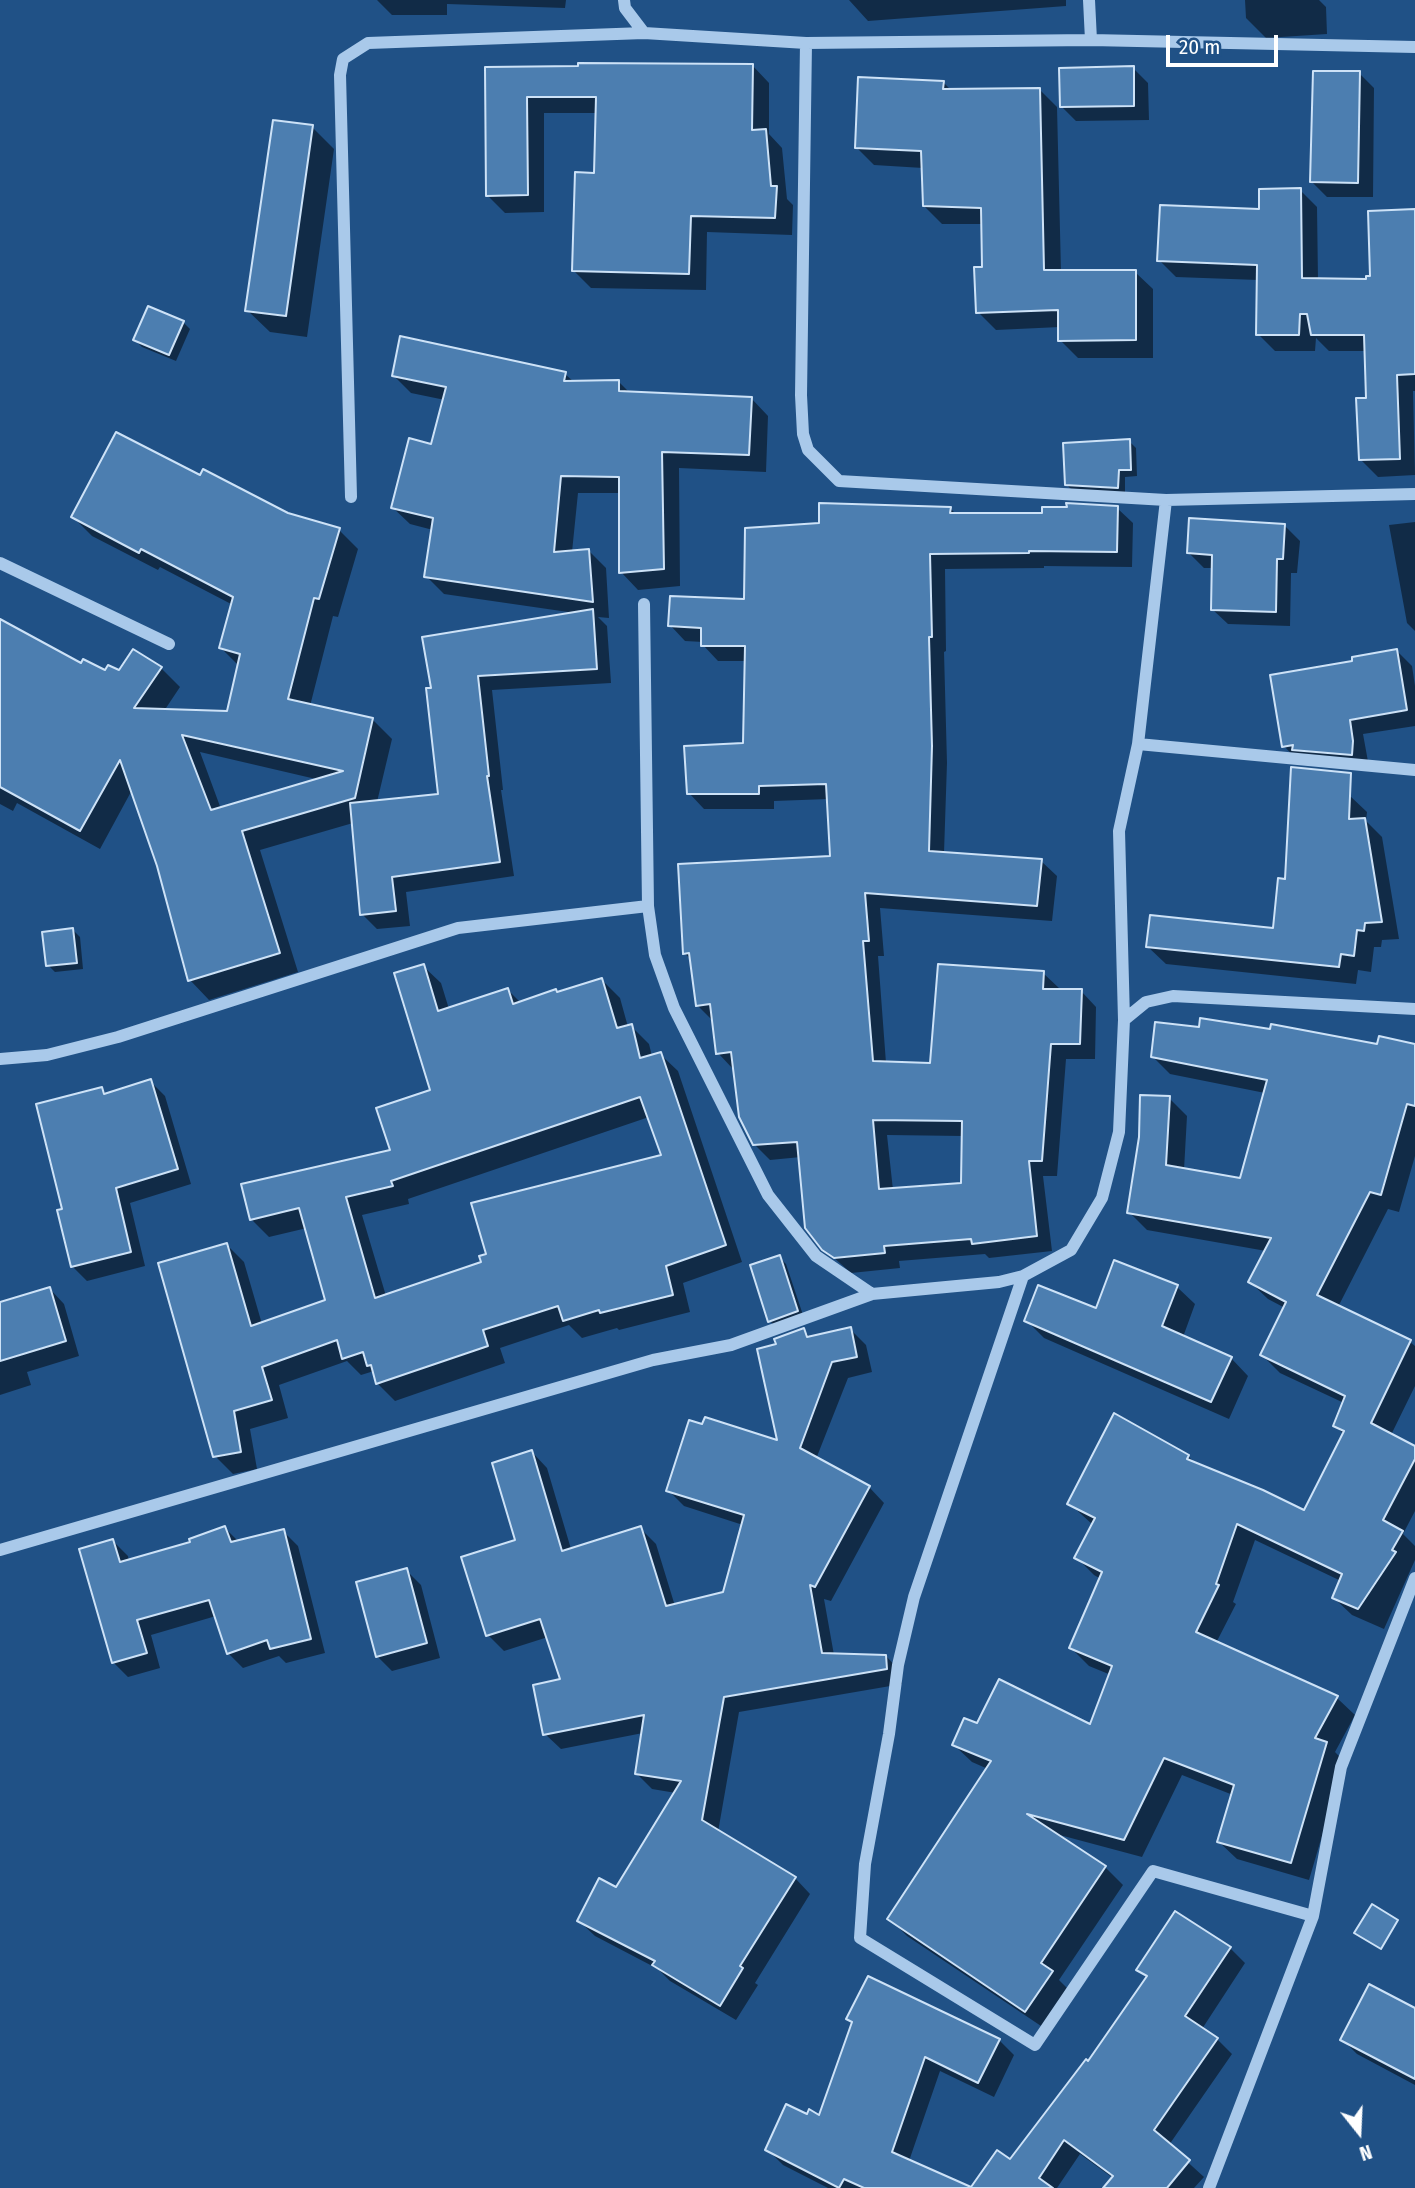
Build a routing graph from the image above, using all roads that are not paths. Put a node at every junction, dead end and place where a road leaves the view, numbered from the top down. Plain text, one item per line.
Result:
1 (624, 0) edge
2 (1089, 0) edge
3 (644, 33) junction
4 (1091, 40) junction
5 (806, 43) junction
6 (1415, 47) edge
7 (1415, 494) edge
8 (351, 497) dead end
9 (1166, 500) junction
10 (0, 563) edge
11 (644, 604) dead end
12 (169, 644) dead end
13 (1138, 744) junction
14 (1415, 770) edge
15 (648, 906) junction
16 (1415, 1009) edge
17 (1124, 1020) junction
18 (0, 1059) edge
19 (1023, 1276) junction
20 (872, 1293) junction
21 (0, 1549) edge
22 (1415, 1578) edge
23 (1313, 1916) junction
24 (1209, 2188) edge

1 - 3 street
2 - 4 street
3 - 5 street
3 - 8 street
4 - 5 street
4 - 6 street
5 - 9 street
7 - 9 street
9 - 13 street
10 - 12 street
11 - 15 street
13 - 14 street
13 - 17 street
15 - 18 street
15 - 20 street
16 - 17 street
17 - 19 street
19 - 20 street
19 - 23 street
20 - 21 street
22 - 23 street
23 - 24 street

